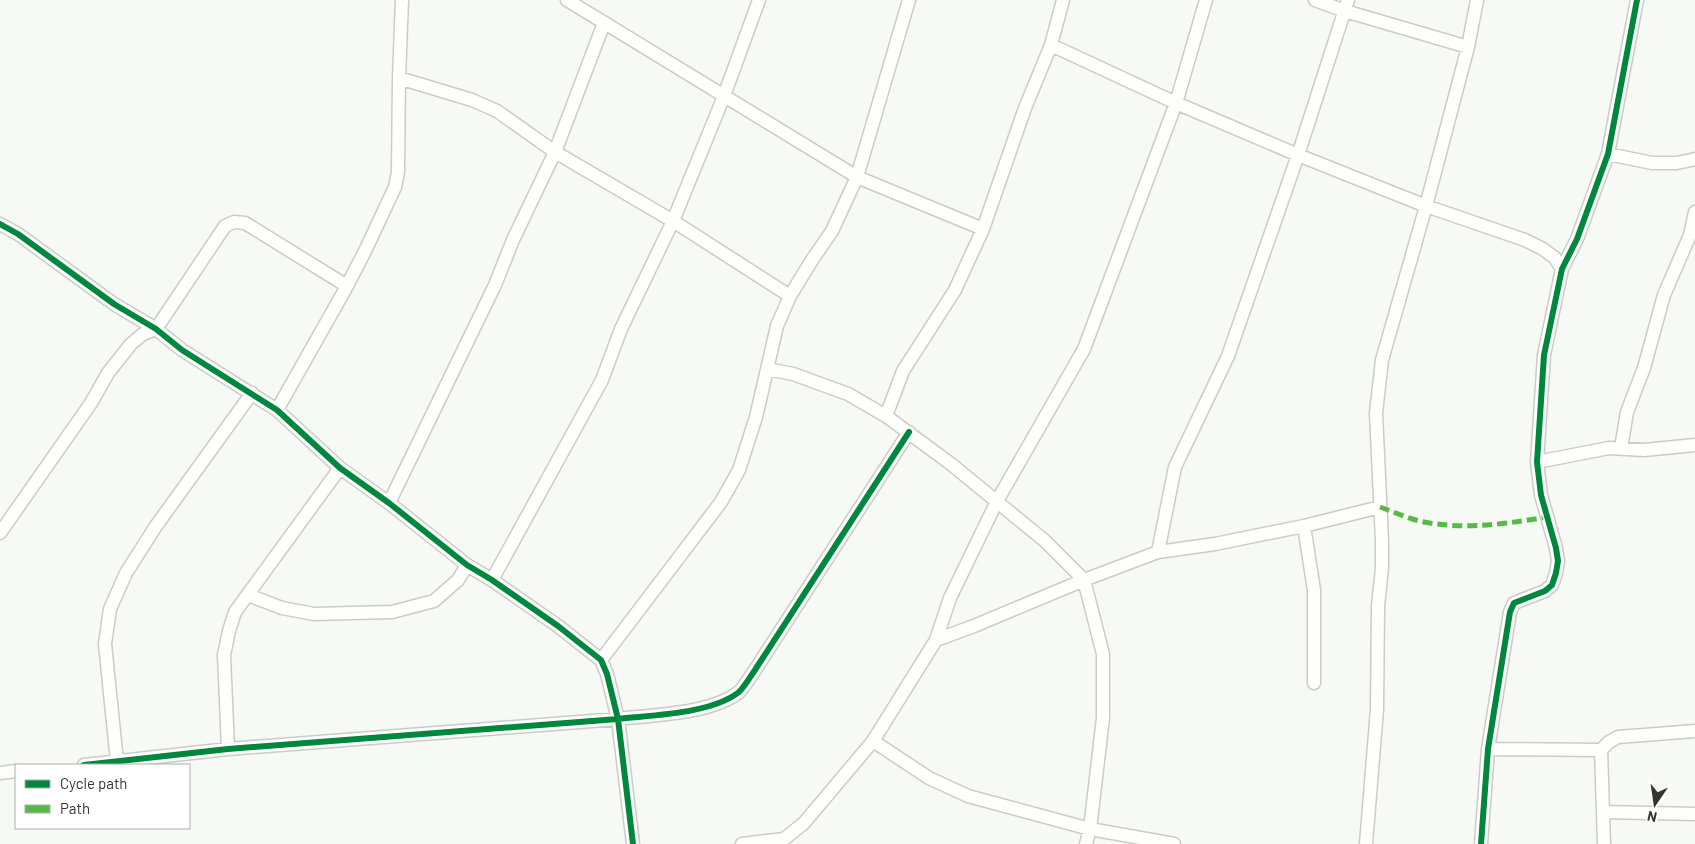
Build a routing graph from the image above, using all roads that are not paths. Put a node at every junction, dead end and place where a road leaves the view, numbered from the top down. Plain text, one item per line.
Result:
1 (402, 0) edge
2 (567, 0) edge
3 (759, 0) edge
4 (909, 0) edge
5 (1063, 0) edge
6 (1206, 0) edge
7 (1315, 0) edge
8 (1477, 0) edge
9 (1636, 0) edge
10 (1347, 5) edge
11 (604, 23) junction
12 (1051, 45) junction
13 (1468, 47) junction
14 (399, 78) junction
15 (724, 96) junction
16 (1176, 103) junction
17 (554, 152) junction
18 (1608, 154) junction
19 (1298, 155) junction
20 (1695, 159) edge
21 (857, 177) junction
22 (1426, 206) junction
23 (1695, 212) edge
24 (673, 221) junction
25 (0, 224) edge
26 (983, 229) junction
27 (1562, 269) junction
28 (347, 286) junction
29 (790, 296) junction
30 (156, 329) junction
31 (767, 369) junction
32 (252, 393) junction
33 (277, 410) junction
34 (886, 416) junction
35 (908, 432) junction
36 (1695, 445) edge
37 (1621, 448) junction
38 (1537, 462) junction
39 (340, 468) junction
40 (997, 501) junction
41 (389, 502) junction
42 (1380, 507) junction
43 (1304, 526) junction
44 (0, 533) edge
45 (1158, 552) junction
46 (467, 565) junction
47 (492, 580) junction
48 (1084, 580) junction
49 (248, 595) junction
50 (936, 640) junction
51 (601, 660) junction
52 (1314, 682) dead end
53 (618, 719) junction
54 (1695, 731) edge
55 (873, 742) junction
56 (228, 749) junction
57 (1488, 749) junction
58 (1601, 750) junction
59 (117, 762) junction
60 (95, 764) edge
61 (15, 771) edge
62 (0, 772) edge
63 (1603, 812) junction
64 (1695, 814) edge
65 (1090, 829) junction
66 (784, 842) edge
67 (634, 844) edge
68 (742, 844) edge
69 (1086, 844) edge
70 (1174, 844) edge
71 (1366, 844) edge
72 (1481, 844) edge
73 (1604, 844) edge

1 - 14 street
2 - 11 street
3 - 15 street
4 - 21 street
5 - 12 street
6 - 16 street
7 - 10 street
8 - 13 street
9 - 18 street
10 - 13 street
10 - 19 street
11 - 15 street
11 - 17 street
12 - 16 street
12 - 26 street
13 - 22 street
14 - 17 street
14 - 28 street
15 - 21 street
15 - 24 street
16 - 19 street
16 - 40 street
17 - 24 street
17 - 41 street
18 - 20 street
18 - 27 street
19 - 22 street
19 - 45 street
21 - 26 street
21 - 29 street
22 - 27 street
22 - 42 street
23 - 37 street
24 - 29 street
24 - 47 street
25 - 30 street
26 - 34 street
27 - 38 street
28 - 30 street
28 - 33 street
29 - 31 street
30 - 32 street
30 - 44 street
31 - 34 street
31 - 51 street
32 - 33 street
32 - 59 street
33 - 39 street
34 - 35 street
35 - 40 street
35 - 53 street
36 - 37 street
37 - 38 street
38 - 57 street
39 - 41 street
39 - 49 street
40 - 48 street
40 - 50 street
41 - 46 street
42 - 43 street
42 - 71 street
43 - 45 street
43 - 52 street
45 - 48 street
46 - 47 street
46 - 49 street
47 - 51 street
48 - 50 street
48 - 65 street
49 - 56 street
50 - 55 street
51 - 53 street
53 - 56 street
53 - 67 street
54 - 58 street
55 - 65 street
55 - 66 street
56 - 59 street
57 - 58 street
57 - 72 street
58 - 63 street
59 - 60 street
61 - 62 street
63 - 64 street
63 - 73 street
65 - 69 street
65 - 70 street
66 - 68 street

